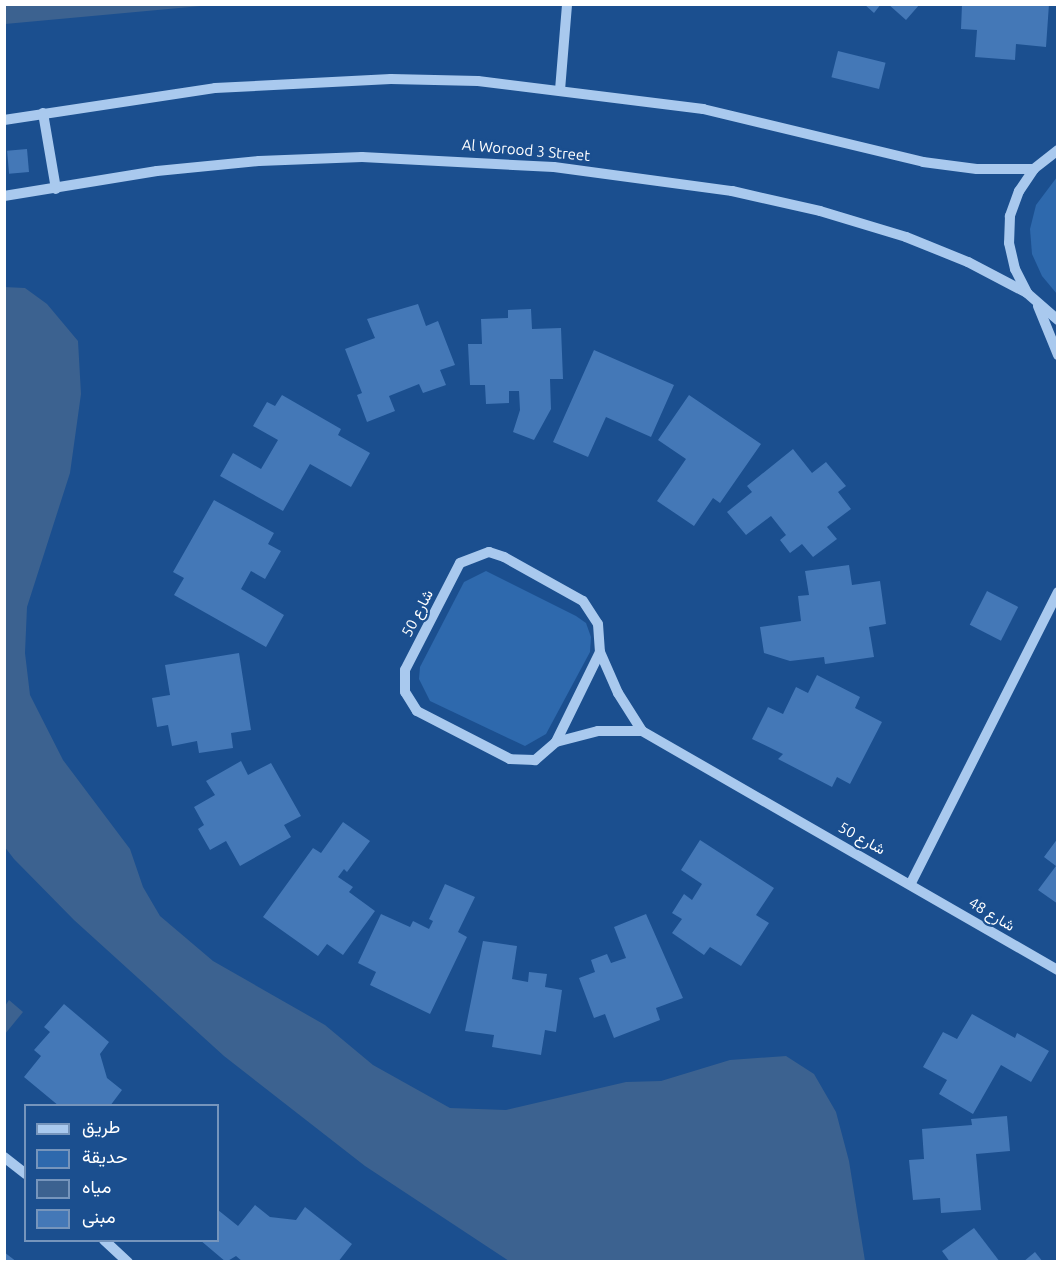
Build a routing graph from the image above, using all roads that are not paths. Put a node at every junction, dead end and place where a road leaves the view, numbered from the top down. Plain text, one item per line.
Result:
1 (567, 4) edge
2 (560, 90) junction
3 (43, 113) junction
4 (4, 120) edge
5 (1057, 150) edge
6 (1034, 169) junction
7 (56, 189) junction
8 (4, 196) edge
9 (1027, 293) junction
10 (1038, 306) junction
11 (1058, 320) edge
12 (1058, 355) edge
13 (1058, 592) edge
14 (600, 652) junction
15 (642, 731) junction
16 (556, 742) junction
17 (911, 883) junction
18 (1058, 970) edge
19 (4, 1157) edge
20 (24, 1172) edge
21 (106, 1242) edge
22 (128, 1262) edge

1 - 2 street
2 - 3 street
2 - 6 street
3 - 4 street
3 - 7 street
5 - 6 street
6 - 9 street
7 - 8 street, Al Worood 3 Street
7 - 9 street, Al Worood 3 Street
9 - 10 street
10 - 11 street
10 - 12 street
13 - 17 street
14 - 15 street, شارع 50
14 - 16 street, شارع 50
14 - 16 street, شارع 50
15 - 16 street, شارع 50
15 - 17 street, شارع 50
17 - 18 street, شارع 48
19 - 20 street
21 - 22 street

